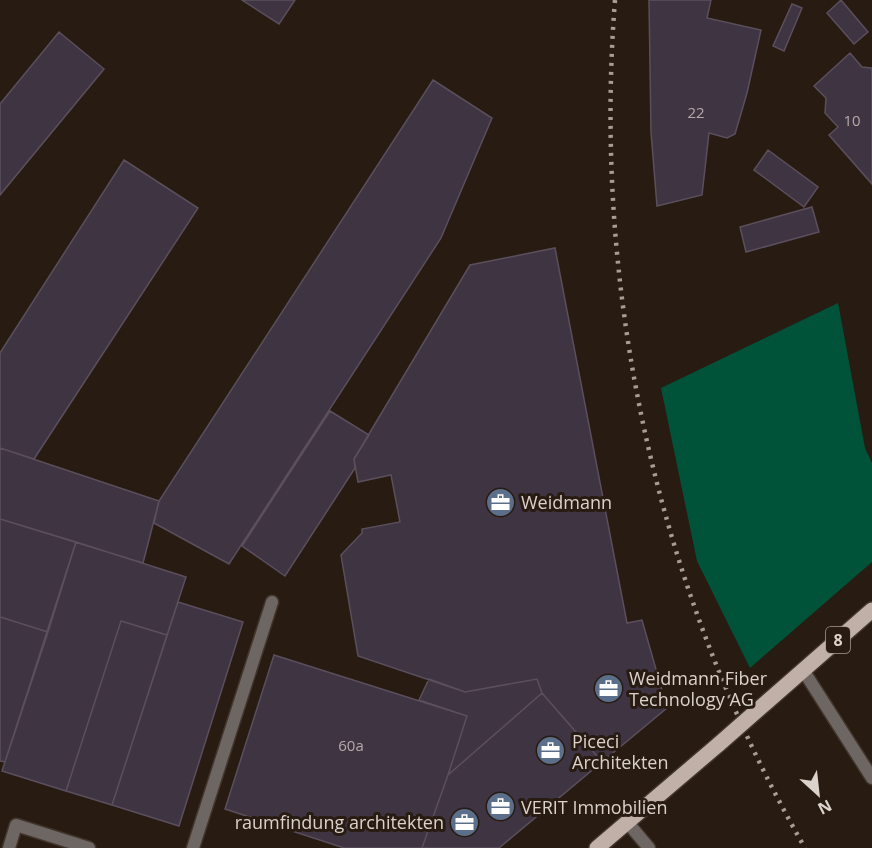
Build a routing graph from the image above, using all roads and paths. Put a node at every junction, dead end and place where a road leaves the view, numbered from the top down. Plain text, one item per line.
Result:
1 (272, 602) dead end
2 (872, 610) edge
3 (803, 670) junction
4 (872, 778) edge
5 (627, 822) junction
6 (9, 848) edge
7 (89, 848) edge
8 (193, 848) edge
9 (597, 848) edge
10 (649, 848) edge

1 - 8 lane
2 - 3 main road, 8
3 - 4 lane
3 - 5 main road, 8, bridge
5 - 9 main road, 8
5 - 10 lane
6 - 7 lane

